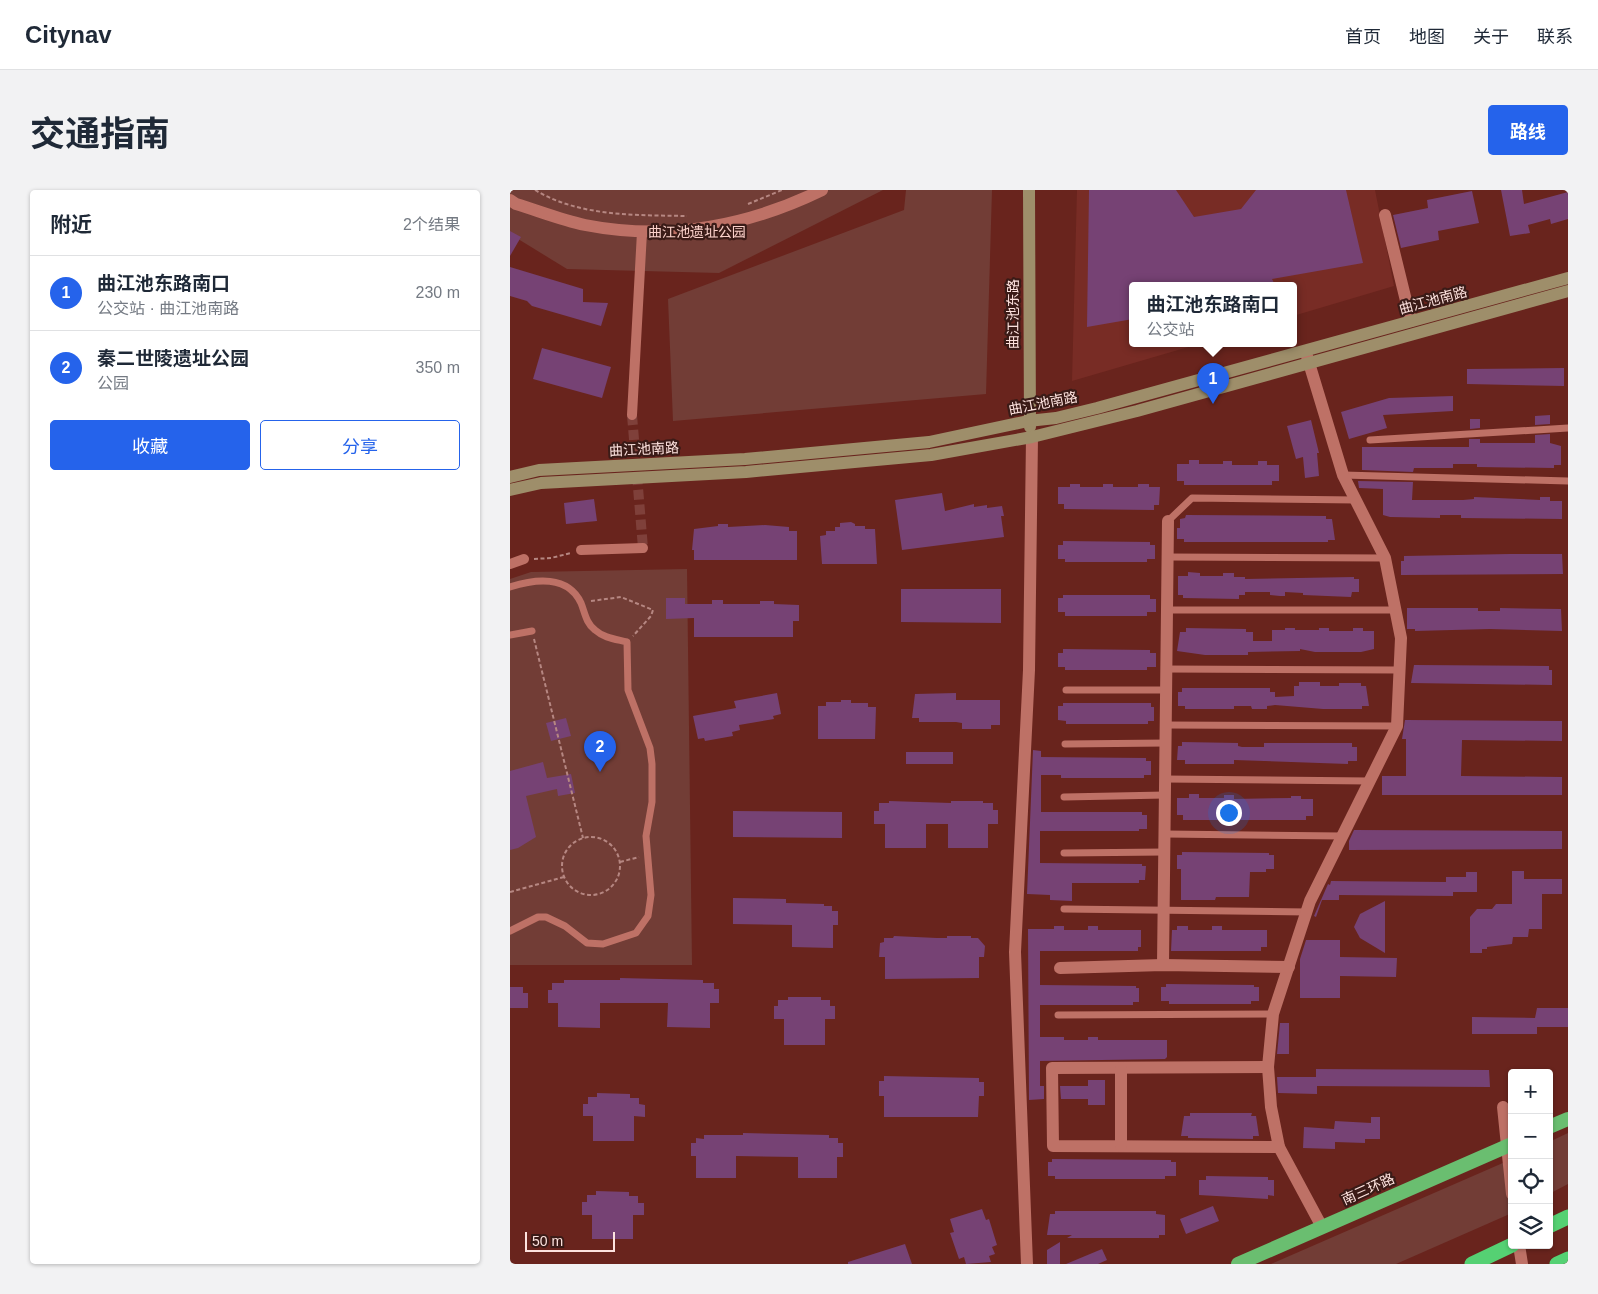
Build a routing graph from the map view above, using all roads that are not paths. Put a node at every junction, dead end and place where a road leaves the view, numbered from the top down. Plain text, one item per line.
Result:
1 (822, 190) edge
2 (1029, 190) edge
3 (510, 200) edge
4 (1385, 214) dead end
5 (642, 232) junction
6 (1568, 278) edge
7 (1568, 292) edge
8 (1411, 321) junction
9 (1307, 357) junction
10 (632, 415) tunnel mouth
11 (1028, 421) junction
12 (1568, 428) edge
13 (1032, 437) junction
14 (1370, 440) dead end
15 (1343, 475) junction
16 (510, 476) edge
17 (1568, 481) edge
18 (510, 490) edge
19 (1357, 500) junction
20 (1168, 521) joint
21 (643, 548) dead end
22 (581, 550) road end
23 (1168, 557) junction
24 (1385, 558) junction
25 (524, 560) road end
26 (510, 564) edge
27 (510, 587) edge
28 (1167, 610) junction
29 (1396, 610) junction
30 (532, 631) road end
31 (510, 635) edge
32 (1166, 670) junction
33 (1400, 670) junction
34 (1066, 690) dead end
35 (1166, 690) junction
36 (1166, 725) junction
37 (1397, 726) junction
38 (1166, 743) junction
39 (1065, 744) dead end
40 (1165, 779) junction
41 (1369, 781) junction
42 (1165, 795) junction
43 (1064, 797) dead end
44 (1165, 834) junction
45 (1342, 836) junction
46 (1164, 852) junction
47 (1064, 853) dead end
48 (1064, 909) dead end
49 (1164, 910) junction
50 (1306, 912) junction
51 (510, 931) edge
52 (1163, 965) junction
53 (1288, 967) junction
54 (1060, 968) dead end
55 (1273, 1014) junction
56 (1058, 1015) dead end
57 (1268, 1067) junction
58 (1121, 1068) junction
59 (1503, 1107) dead end
60 (1568, 1119) edge
61 (1553, 1125) edge
62 (1121, 1146) junction
63 (1508, 1146) edge
64 (1279, 1147) junction
65 (1508, 1159) edge
66 (1568, 1217) edge
67 (1553, 1224) edge
68 (1322, 1227) junction
69 (1508, 1247) edge
70 (1520, 1249) edge
71 (1568, 1259) edge
72 (1028, 1264) edge
73 (1238, 1264) edge
74 (1472, 1264) edge
75 (1522, 1264) edge
76 (1557, 1264) edge

1 - 5 street
2 - 11 main road, 曲江池东路
3 - 5 street
4 - 8 street
5 - 10 street
6 - 8 main road, 曲江池南路
7 - 9 main road, 曲江池南路
8 - 9 main road, 曲江池南路
9 - 11 main road, 曲江池南路
9 - 13 main road, 曲江池南路
9 - 15 street
11 - 13 main road, 曲江池东路
11 - 16 main road, 曲江池南路
12 - 14 lane
13 - 18 main road, 曲江池南路
13 - 72 street
15 - 17 lane
15 - 19 street
19 - 20 lane
19 - 24 street
20 - 23 street
21 - 22 street
23 - 24 lane
23 - 28 street
24 - 29 street
25 - 26 street
27 - 51 lane
28 - 29 lane
28 - 32 street
29 - 33 street
30 - 31 lane
32 - 33 lane
32 - 35 street
33 - 37 street
34 - 35 lane
35 - 36 street
36 - 37 lane
36 - 38 street
37 - 41 street
38 - 39 lane
38 - 40 street
40 - 41 lane
40 - 42 street
41 - 45 street
42 - 43 lane
42 - 44 street
44 - 45 lane
44 - 46 street
45 - 50 street
46 - 47 lane
46 - 49 street
48 - 49 lane
49 - 50 lane
49 - 52 street
50 - 53 street
52 - 53 street
52 - 54 street
53 - 55 street
55 - 56 lane
55 - 57 street
57 - 58 street
57 - 64 street
58 - 62 street
58 - 62 street
59 - 65 street
60 - 61 highway
62 - 64 street
63 - 68 highway, 南三环路
64 - 68 street
66 - 67 highway
68 - 73 highway, 南三环路
69 - 74 highway
70 - 75 street
71 - 76 highway

